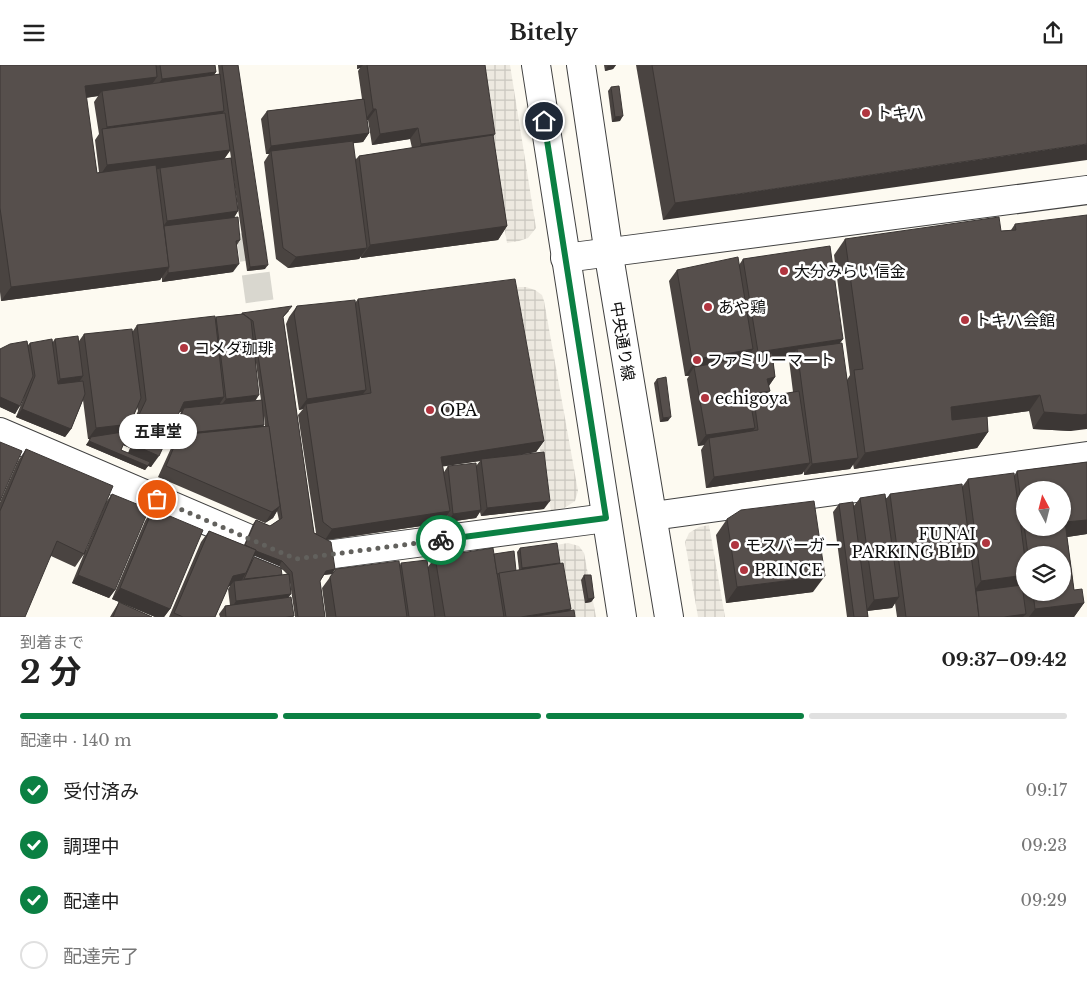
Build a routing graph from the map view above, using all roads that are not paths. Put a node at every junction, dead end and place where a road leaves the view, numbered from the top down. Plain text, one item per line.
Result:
1 (536, 65) edge
2 (581, 65) edge
3 (1087, 190) edge
4 (609, 253) junction
5 (565, 258) junction
6 (0, 431) edge
7 (1087, 456) edge
8 (652, 516) junction
9 (606, 518) junction
10 (622, 617) edge
11 (669, 617) edge

1 - 5 street
2 - 4 street, 中央通り線
3 - 4 street
4 - 5 street
4 - 8 street, 中央通り線
5 - 9 street
6 - 9 street
7 - 8 street
8 - 11 street, 中央通り線
9 - 10 street

